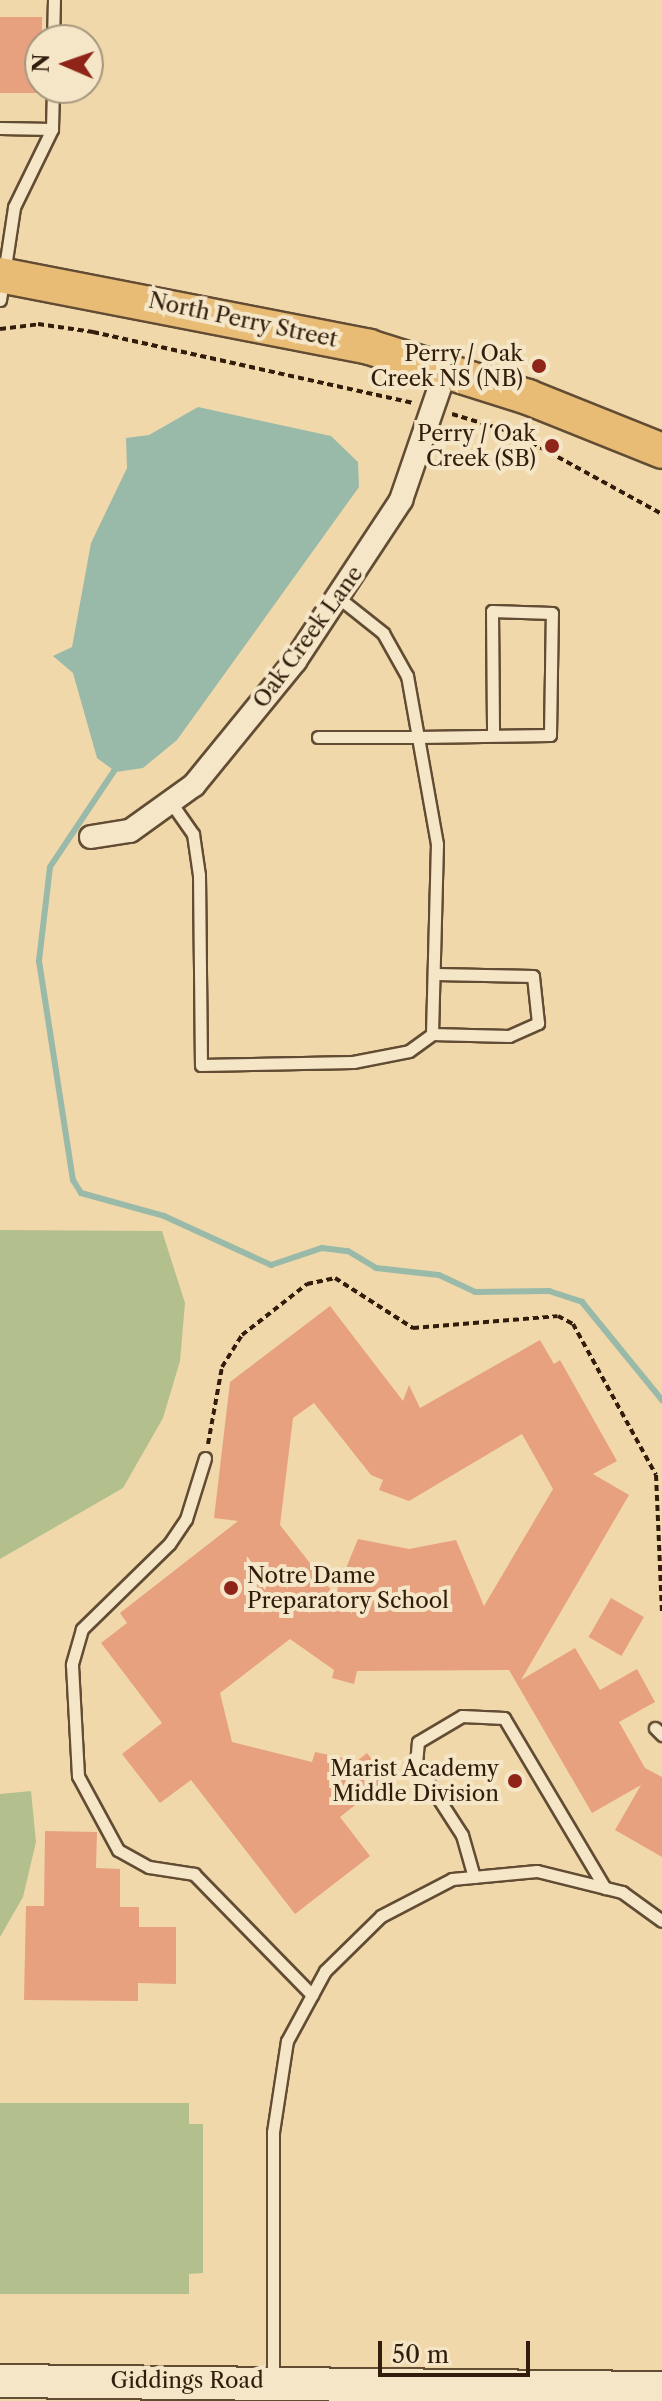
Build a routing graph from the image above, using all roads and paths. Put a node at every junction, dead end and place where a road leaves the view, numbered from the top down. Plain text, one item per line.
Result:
1 (54, 0) edge
2 (53, 24) edge
3 (53, 104) edge
4 (0, 128) edge
5 (52, 129) junction
6 (1, 283) edge
7 (0, 329) edge
8 (446, 369) junction
9 (433, 409) junction
10 (662, 451) edge
11 (662, 514) edge
12 (339, 598) junction
13 (493, 735) junction
14 (318, 737) dead end
15 (417, 737) junction
16 (172, 804) junction
17 (91, 837) dead end
18 (436, 974) junction
19 (432, 1034) junction
20 (205, 1458) joint
21 (662, 1612) edge
22 (474, 1877) junction
23 (605, 1888) junction
24 (662, 1921) edge
25 (312, 1995) junction
26 (0, 2381) edge
27 (273, 2381) junction
28 (662, 2388) edge
29 (444, 2392) edge

1 - 2 lane
3 - 5 lane
4 - 5 lane
5 - 6 lane
6 - 8 main road, North Perry Street
7 - 9 path
8 - 9 street, Oak Creek Lane
8 - 10 main road, North Perry Street
9 - 11 path
9 - 12 street, Oak Creek Lane
12 - 15 lane
12 - 16 street, Oak Creek Lane
13 - 13 lane
13 - 15 lane
14 - 15 lane
15 - 18 lane
16 - 17 street, Oak Creek Lane
16 - 19 lane
18 - 19 lane
18 - 19 lane
20 - 21 path
20 - 25 lane
22 - 23 lane
22 - 23 lane
22 - 25 lane
23 - 24 lane
25 - 27 lane
26 - 27 street, Giddings Road
27 - 29 street, Giddings Road
28 - 29 street, Giddings Road

